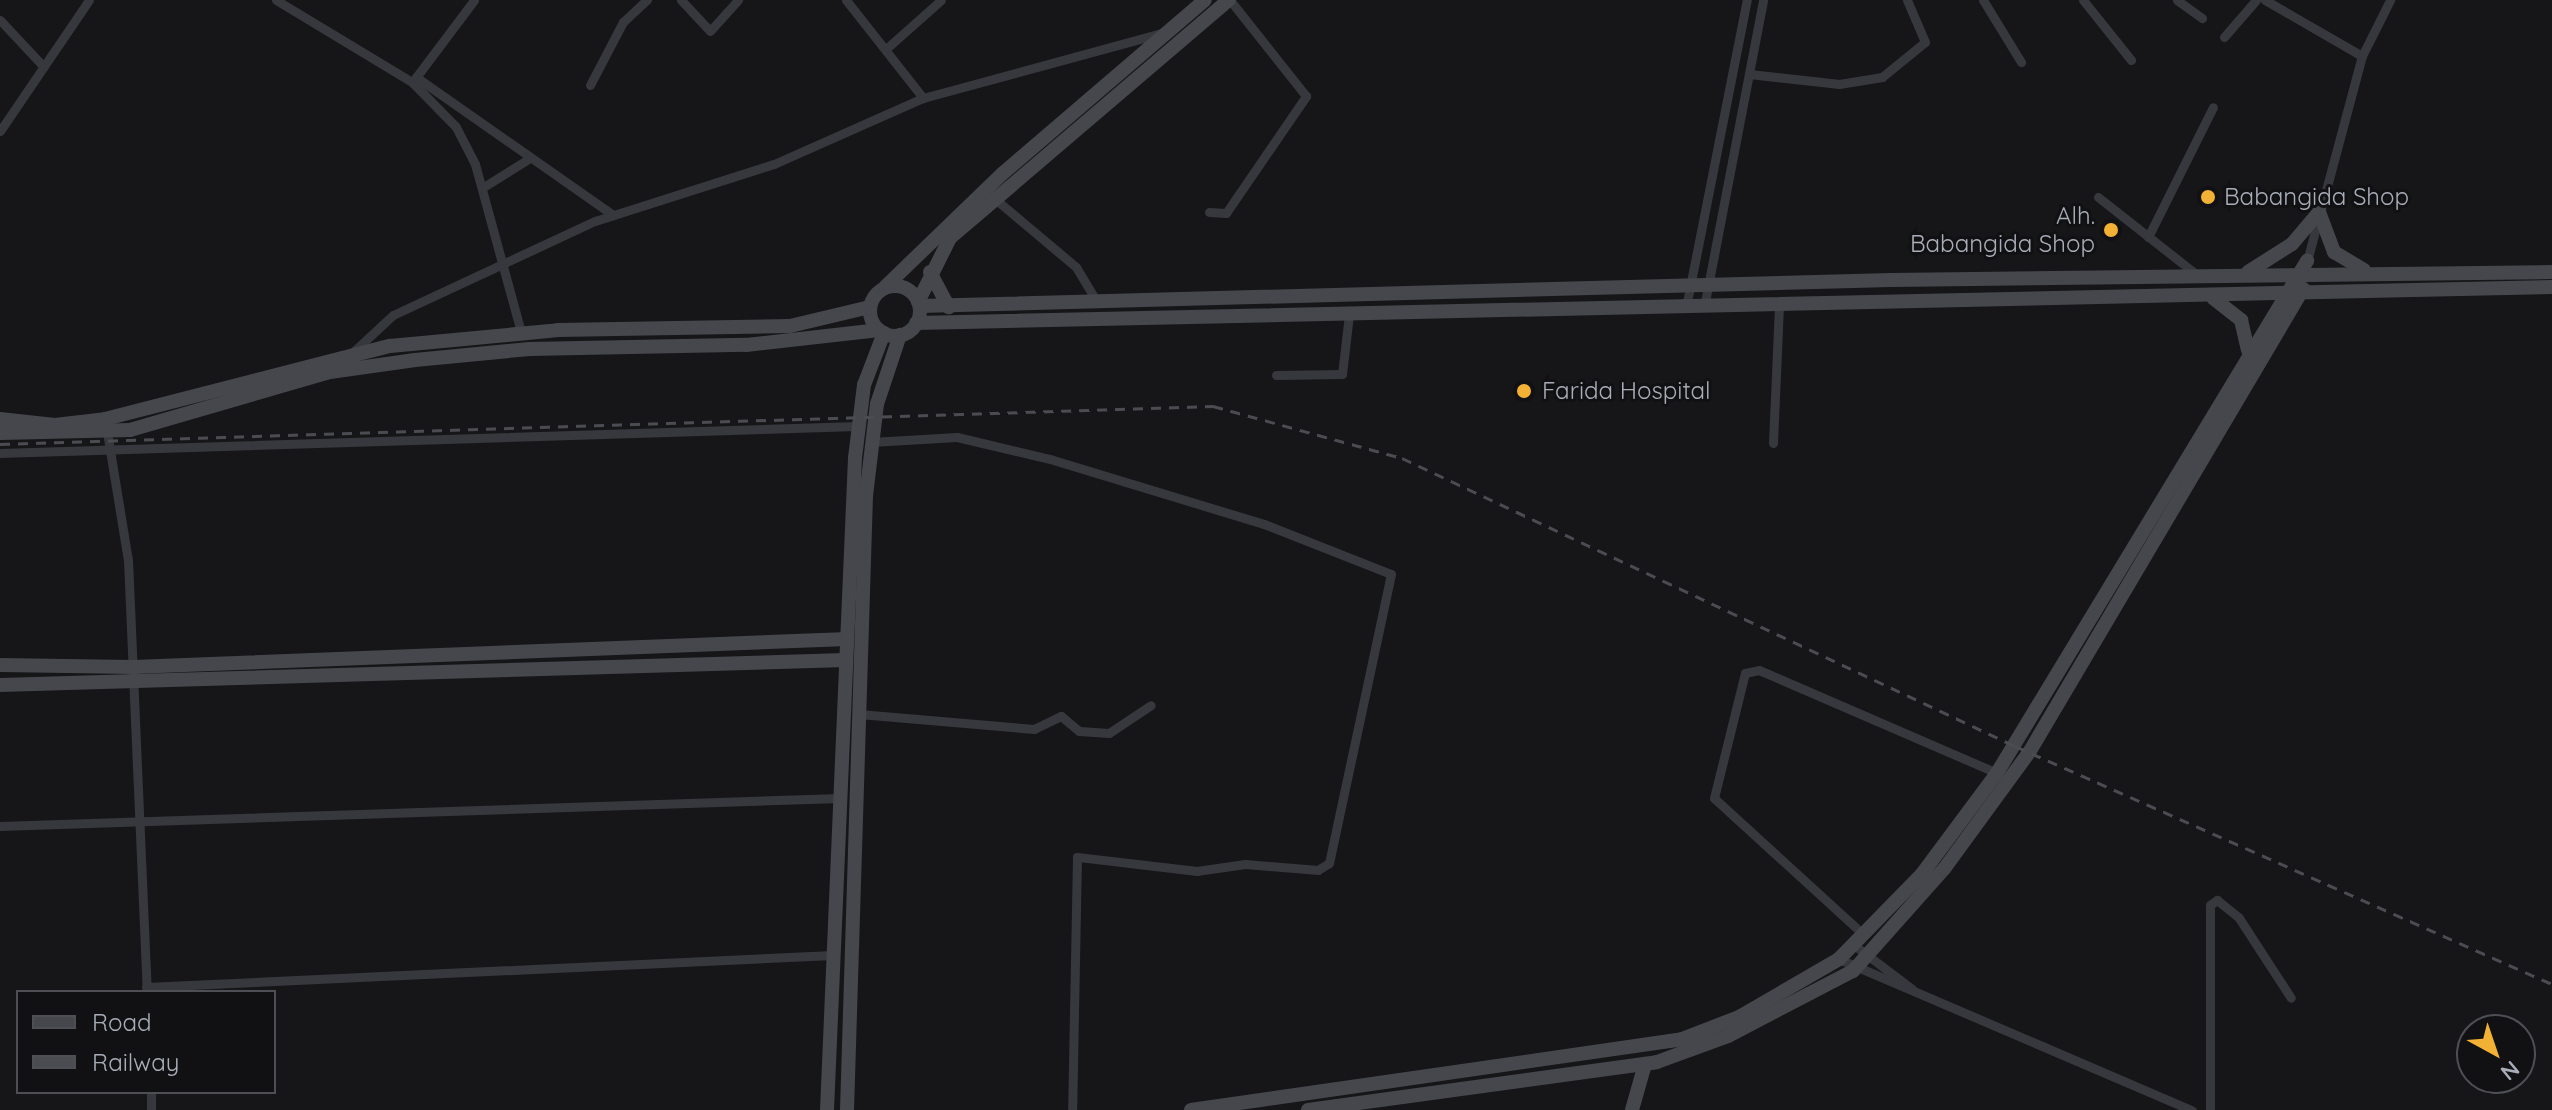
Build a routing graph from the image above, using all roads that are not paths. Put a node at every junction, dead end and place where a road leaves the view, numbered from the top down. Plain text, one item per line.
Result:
1 (89, 0) edge
2 (276, 0) edge
3 (474, 0) edge
4 (647, 0) edge
5 (681, 0) edge
6 (738, 0) edge
7 (846, 0) edge
8 (941, 0) edge
9 (1205, 0) edge
10 (1230, 0) edge
11 (1747, 0) edge
12 (1763, 0) edge
13 (1907, 0) edge
14 (1983, 0) edge
15 (2083, 0) edge
16 (2177, 0) edge
17 (2256, 0) edge
18 (2265, 0) edge
19 (2390, 0) edge
20 (2202, 18) dead end
21 (0, 20) edge
22 (1168, 32) junction
23 (2224, 37) dead end
24 (887, 48) junction
25 (2362, 56) junction
26 (2131, 60) dead end
27 (2021, 62) dead end
28 (44, 67) junction
29 (1749, 74) junction
30 (414, 80) junction
31 (590, 85) dead end
32 (923, 98) junction
33 (2213, 107) dead end
34 (0, 131) edge
35 (530, 158) junction
36 (482, 188) junction
37 (2098, 197) dead end
38 (994, 198) junction
39 (1209, 212) dead end
40 (2319, 212) junction
41 (613, 215) junction
42 (2148, 237) junction
43 (504, 260) junction
44 (2304, 269) junction
45 (930, 272) junction
46 (2375, 272) junction
47 (2552, 272) edge
48 (2196, 274) junction
49 (2233, 276) junction
50 (1689, 284) junction
51 (1707, 284) junction
52 (885, 287) junction
53 (2552, 287) edge
54 (2301, 293) junction
55 (2283, 294) junction
56 (2207, 296) junction
57 (1094, 297) junction
58 (919, 304) junction
59 (1779, 305) junction
60 (870, 307) junction
61 (949, 307) junction
62 (1686, 307) junction
63 (1704, 307) junction
64 (1349, 314) junction
65 (916, 323) junction
66 (521, 332) junction
67 (882, 332) junction
68 (900, 335) junction
69 (2248, 351) junction
70 (353, 352) junction
71 (1276, 375) dead end
72 (0, 419) edge
73 (106, 426) junction
74 (858, 426) junction
75 (0, 433) edge
76 (871, 442) junction
77 (1773, 443) dead end
78 (109, 450) junction
79 (0, 453) edge
80 (847, 639) junction
81 (846, 660) junction
82 (0, 665) edge
83 (133, 675) junction
84 (0, 685) edge
85 (1151, 705) dead end
86 (859, 714) junction
87 (1997, 773) junction
88 (841, 798) junction
89 (140, 821) junction
90 (0, 826) edge
91 (1859, 940) junction
92 (833, 955) junction
93 (1867, 957) junction
94 (1839, 959) junction
95 (1853, 971) junction
96 (146, 990) edge
97 (1925, 998) junction
98 (2291, 998) dead end
99 (1645, 1064) junction
100 (827, 1110) edge
101 (847, 1110) edge
102 (1072, 1110) edge
103 (1191, 1110) edge
104 (1308, 1110) edge
105 (1632, 1110) edge
106 (2192, 1110) edge
107 (2210, 1110) edge

1 - 28 street
2 - 30 street
3 - 30 street
4 - 31 street
5 - 6 street
7 - 24 street
8 - 24 street
9 - 22 main road
10 - 38 main road
10 - 39 street
11 - 50 street
12 - 29 street
13 - 29 street
14 - 27 street
15 - 26 street
16 - 20 street
17 - 23 street
18 - 25 street
19 - 25 street
21 - 28 street
22 - 32 street
22 - 52 main road
24 - 32 street
25 - 40 street
28 - 34 street
29 - 51 street
30 - 35 street
30 - 36 street
32 - 41 street
33 - 42 street
35 - 36 street
35 - 41 street
36 - 43 street
37 - 42 street
38 - 45 main road
38 - 57 street
40 - 44 street
40 - 46 main road
40 - 49 main road
41 - 43 street
42 - 48 street
43 - 66 street
43 - 70 street
44 - 46 main road
44 - 49 main road
44 - 54 main road
44 - 55 main road
45 - 58 main road
45 - 61 main road
46 - 47 main road
48 - 49 main road
48 - 51 main road
50 - 51 main road
50 - 57 main road
50 - 62 street
51 - 63 street
52 - 58 main road
52 - 60 main road
53 - 54 main road
54 - 55 main road
54 - 93 main road
55 - 56 main road
55 - 69 main road
56 - 59 main road
56 - 69 main road
57 - 61 main road
58 - 61 main road
58 - 65 main road
59 - 63 main road
59 - 77 street
60 - 66 main road
60 - 67 main road
62 - 63 main road
62 - 64 main road
64 - 65 main road
64 - 71 street
65 - 68 main road
66 - 70 main road
67 - 68 main road
67 - 73 main road
67 - 74 main road
68 - 76 main road
69 - 87 main road
70 - 73 main road
72 - 73 main road
73 - 75 main road
73 - 78 street
74 - 78 street
74 - 80 main road
76 - 86 main road
76 - 102 street
78 - 79 street
78 - 83 street
80 - 81 main road
80 - 83 main road
81 - 83 main road
81 - 88 main road
82 - 83 main road
83 - 84 main road
83 - 89 street
85 - 86 street
86 - 101 main road
87 - 91 main road
87 - 91 street
88 - 89 street
88 - 92 main road
89 - 90 street
89 - 96 street
91 - 93 street
91 - 94 main road
92 - 96 street
92 - 100 main road
93 - 95 main road
93 - 97 street
94 - 95 street
94 - 103 main road
95 - 97 street
95 - 99 main road
97 - 106 street
98 - 107 street
99 - 104 main road
99 - 105 main road

